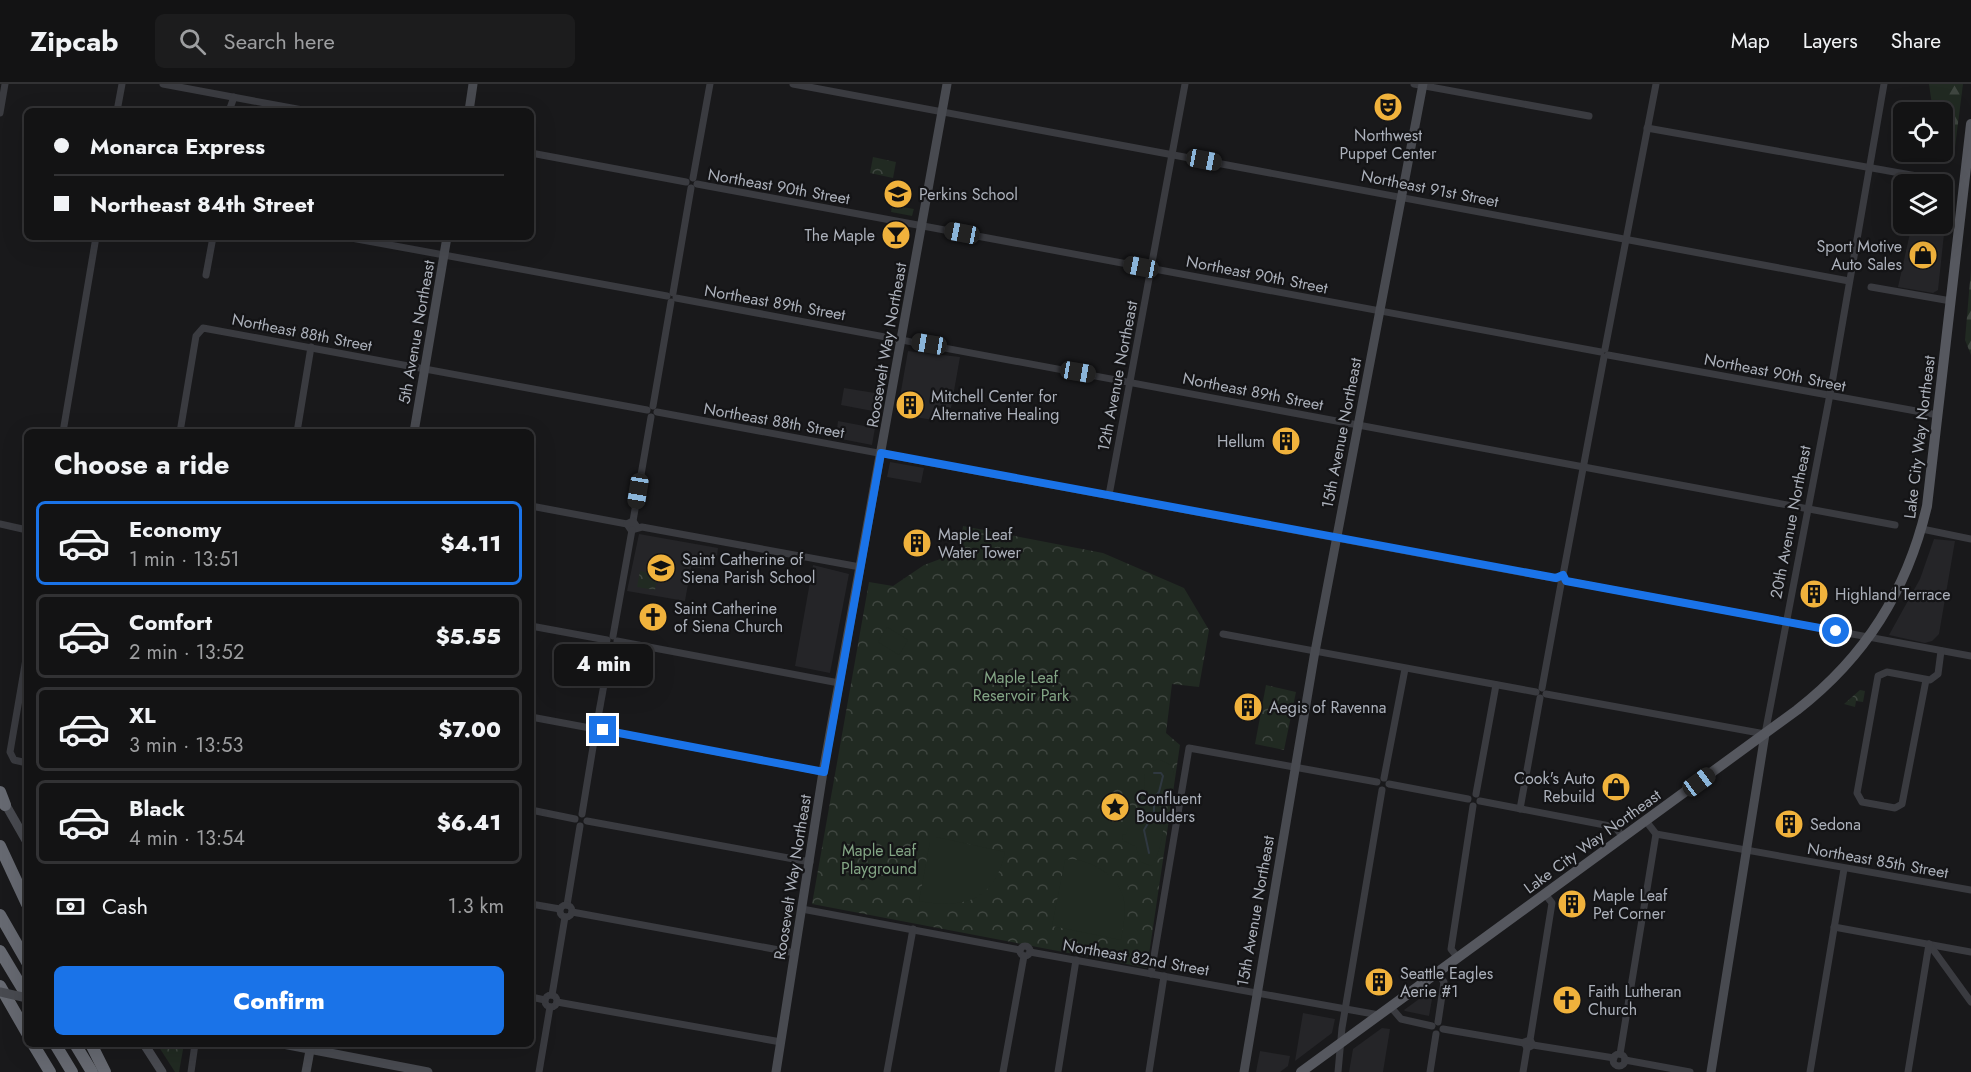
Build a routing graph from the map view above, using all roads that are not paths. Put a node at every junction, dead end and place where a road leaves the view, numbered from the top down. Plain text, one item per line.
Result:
1 (5, 84) edge
2 (122, 84) edge
3 (163, 84) edge
4 (473, 84) edge
5 (710, 84) edge
6 (793, 84) edge
7 (947, 84) edge
8 (1185, 84) edge
9 (1656, 84) edge
10 (1884, 84) edge
11 (1420, 85) edge
12 (234, 97) junction
13 (118, 108) edge
14 (230, 108) edge
15 (292, 108) edge
16 (469, 108) edge
17 (942, 111) junction
18 (0, 113) edge
19 (1589, 116) dead end
20 (1971, 124) edge
21 (1647, 128) junction
22 (1969, 153) edge
23 (534, 154) edge
24 (1171, 154) junction
25 (1869, 167) junction
26 (1907, 174) edge
27 (692, 183) junction
28 (1967, 187) edge
29 (1402, 197) junction
30 (921, 226) junction
31 (1627, 239) junction
32 (95, 240) edge
33 (212, 240) edge
34 (362, 240) edge
35 (446, 240) edge
36 (444, 255) junction
37 (1151, 269) junction
38 (206, 275) dead end
39 (1849, 281) junction
40 (1870, 287) dead end
41 (672, 297) junction
42 (1951, 301) junction
43 (1380, 311) junction
44 (902, 339) junction
45 (311, 347) junction
46 (1605, 353) junction
47 (425, 369) junction
48 (1130, 381) junction
49 (1829, 396) junction
50 (652, 411) junction
51 (1938, 415) junction
52 (1358, 424) junction
53 (64, 429) edge
54 (181, 429) edge
55 (297, 429) edge
56 (415, 429) edge
57 (881, 453) junction
58 (1583, 466) junction
59 (1109, 495) junction
60 (534, 507) edge
61 (1807, 509) junction
62 (0, 525) edge
63 (632, 525) junction
64 (1895, 525) dead end
65 (24, 529) edge
66 (1922, 529) junction
67 (1337, 537) junction
68 (1971, 538) edge
69 (860, 567) junction
70 (1562, 580) junction
71 (1787, 621) junction
72 (534, 627) edge
73 (1223, 634) dead end
74 (1870, 638) junction
75 (612, 641) junction
76 (1941, 651) junction
77 (1315, 652) junction
78 (1971, 656) edge
79 (1405, 669) junction
80 (24, 670) edge
81 (1926, 680) junction
82 (839, 682) junction
83 (1496, 685) junction
84 (1541, 693) junction
85 (534, 718) edge
86 (600, 727) junction
87 (590, 728) junction
88 (1765, 734) junction
89 (595, 735) junction
90 (24, 762) edge
91 (1295, 767) junction
92 (824, 772) junction
93 (1384, 777) junction
94 (1377, 782) junction
95 (1389, 784) junction
96 (1382, 790) junction
97 (2, 798) edge
98 (1476, 800) junction
99 (1520, 809) junction
100 (534, 811) edge
101 (581, 820) junction
102 (1646, 821) junction
103 (1656, 834) junction
104 (24, 837) edge
105 (1623, 837) junction
106 (0, 846) edge
107 (1746, 850) junction
108 (810, 862) junction
109 (1845, 868) junction
110 (1971, 890) edge
111 (1545, 894) junction
112 (24, 898) edge
113 (534, 905) edge
114 (802, 909) junction
115 (566, 911) junction
116 (0, 915) edge
117 (1834, 927) junction
118 (913, 929) junction
119 (1929, 944) junction
120 (0, 951) edge
121 (1971, 952) edge
122 (795, 953) junction
123 (1025, 953) junction
124 (24, 957) edge
125 (1458, 958) junction
126 (1076, 960) junction
127 (1437, 973) junction
128 (1151, 974) junction
129 (1164, 976) junction
130 (0, 986) edge
131 (24, 992) edge
132 (1256, 993) junction
133 (0, 994) edge
134 (24, 997) edge
135 (534, 997) edge
136 (548, 997) junction
137 (557, 1002) junction
138 (1971, 1002) edge
139 (1390, 1006) junction
140 (550, 1007) junction
141 (1345, 1009) junction
142 (1379, 1016) junction
143 (1435, 1024) junction
144 (24, 1029) edge
145 (24, 1030) edge
146 (1440, 1031) junction
147 (781, 1042) junction
148 (1340, 1044) junction
149 (1528, 1044) junction
150 (57, 1047) edge
151 (77, 1047) edge
152 (92, 1047) edge
153 (145, 1047) edge
154 (195, 1047) edge
155 (310, 1047) edge
156 (35, 1048) edge
157 (1619, 1062) edge
158 (50, 1072) edge
159 (72, 1072) edge
160 (92, 1072) edge
161 (105, 1072) edge
162 (162, 1072) edge
163 (191, 1072) edge
164 (306, 1072) edge
165 (428, 1072) edge
166 (539, 1072) edge
167 (776, 1072) edge
168 (887, 1072) edge
169 (1003, 1072) edge
170 (1058, 1072) edge
171 (1149, 1072) edge
172 (1244, 1072) edge
173 (1301, 1072) edge
174 (1338, 1072) edge
175 (1430, 1072) edge
176 (1523, 1072) edge
177 (1690, 1072) edge
178 (1711, 1072) edge
179 (1810, 1072) edge
180 (1908, 1072) edge

1 - 18 street
2 - 13 street
3 - 12 street
4 - 16 street
5 - 27 street
6 - 17 street, Northeast 91st Street
7 - 17 street, Roosevelt Way Northeast
8 - 24 street, 12th Avenue Northeast
9 - 21 street
10 - 25 street, 20th Avenue Northeast
11 - 19 street
11 - 29 street, 15th Avenue Northeast
12 - 14 street
12 - 15 street
17 - 24 street, Northeast 91st Street
17 - 30 street, Roosevelt Way Northeast
20 - 22 main road, Lake City Way Northeast
21 - 25 street
21 - 31 street
22 - 28 main road, Lake City Way Northeast
23 - 27 street, Northeast 90th Street
24 - 29 street, Northeast 91st Street
24 - 37 street, 12th Avenue Northeast
25 - 26 street
25 - 39 street, 20th Avenue Northeast
27 - 30 street, Northeast 90th Street
27 - 41 street
28 - 42 main road, Lake City Way Northeast
29 - 31 street, Northeast 91st Street
29 - 43 street, 15th Avenue Northeast
30 - 37 street, Northeast 90th Street
30 - 44 street, Roosevelt Way Northeast
31 - 39 street, Northeast 91st Street
31 - 46 street
32 - 53 street
33 - 38 street
34 - 36 street, Northeast 89th Street
35 - 36 street, 5th Avenue Northeast
36 - 41 street, Northeast 89th Street
36 - 47 street, 5th Avenue Northeast
37 - 43 street, Northeast 90th Street
37 - 48 street, 12th Avenue Northeast
39 - 49 street, 20th Avenue Northeast
40 - 42 street
41 - 44 street, Northeast 89th Street
41 - 50 street
42 - 51 main road, Lake City Way Northeast
43 - 46 street, Northeast 90th Street
43 - 52 street, 15th Avenue Northeast
44 - 48 street, Northeast 89th Street
44 - 57 street, Roosevelt Way Northeast
45 - 47 street, Northeast 88th Street
45 - 54 street, Northeast 88th Street
45 - 55 street
46 - 49 street, Northeast 90th Street
46 - 58 street
47 - 50 street, Northeast 88th Street
47 - 56 street, 5th Avenue Northeast
48 - 52 street, Northeast 89th Street
48 - 59 street, 12th Avenue Northeast
49 - 51 street, Northeast 90th Street
49 - 61 street, 20th Avenue Northeast
50 - 57 street, Northeast 88th Street
50 - 63 street
51 - 66 main road, Lake City Way Northeast
52 - 58 street, Northeast 89th Street
52 - 67 street, 15th Avenue Northeast
57 - 59 street, Northeast 88th Street
57 - 69 street, Roosevelt Way Northeast
58 - 61 street, Northeast 89th Street
58 - 70 street
59 - 67 street, Northeast 88th Street
60 - 63 street
61 - 64 street, Northeast 89th Street
61 - 71 street, 20th Avenue Northeast
62 - 65 street
63 - 69 street
63 - 75 street
66 - 68 street
66 - 74 main road, Lake City Way Northeast
67 - 70 street, Northeast 88th Street
67 - 77 street, 15th Avenue Northeast
69 - 82 street, Roosevelt Way Northeast
70 - 71 street, Northeast 88th Street
70 - 84 street
71 - 74 street, Northeast 88th Street
71 - 88 street, 20th Avenue Northeast
72 - 75 street
73 - 77 street
74 - 76 street, Northeast 88th Street
74 - 88 main road, Lake City Way Northeast
75 - 82 street
75 - 86 street
76 - 78 street, Northeast 88th Street
76 - 81 street
77 - 79 street
77 - 91 street, 15th Avenue Northeast
79 - 83 street
79 - 93 street
80 - 90 street
81 - 81 street
82 - 92 street, Roosevelt Way Northeast
83 - 84 street
83 - 98 street
84 - 88 street
84 - 99 street
85 - 87 street
86 - 87 street
86 - 89 street
86 - 92 street
87 - 89 street
88 - 102 main road, Lake City Way Northeast
88 - 107 street, 20th Avenue Northeast
89 - 101 street
91 - 94 street
91 - 128 street
91 - 132 street, 15th Avenue Northeast
92 - 108 street, Roosevelt Way Northeast
93 - 94 street
93 - 95 street
94 - 96 street
95 - 96 street
95 - 98 street
96 - 141 street
97 - 104 street
98 - 99 street
98 - 125 street
99 - 105 street
100 - 101 street
101 - 108 street
101 - 115 street
102 - 103 street
102 - 105 main road, Lake City Way Northeast
103 - 107 street, Northeast 85th Street
103 - 157 street
105 - 111 main road, Lake City Way Northeast
106 - 112 highway
107 - 109 street, Northeast 85th Street
107 - 178 street, 20th Avenue Northeast
108 - 114 street, Roosevelt Way Northeast
109 - 110 street, Northeast 85th Street
109 - 117 street
111 - 125 main road, Lake City Way Northeast
111 - 149 street
113 - 115 street
114 - 118 street, Northeast 82nd Street
114 - 122 street, Roosevelt Way Northeast
115 - 122 street
115 - 136 street
116 - 124 highway
117 - 119 street
117 - 179 street
118 - 123 street, Northeast 82nd Street
118 - 168 street
119 - 121 street
119 - 138 street
119 - 180 street
120 - 131 highway
122 - 147 street, Roosevelt Way Northeast
123 - 126 street, Northeast 82nd Street
123 - 169 street
125 - 127 main road, Lake City Way Northeast
126 - 128 street, Northeast 82nd Street
126 - 170 street
127 - 139 main road, Lake City Way Northeast
127 - 143 street
128 - 129 street, Northeast 82nd Street
129 - 132 street, Northeast 82nd Street
129 - 171 street
130 - 144 highway
132 - 141 street, Northeast 82nd Street
132 - 172 street, 15th Avenue Northeast
133 - 134 street, bridge
133 - 145 highway
135 - 136 street
136 - 137 street
136 - 140 street
137 - 140 street
137 - 147 street
139 - 142 main road, Lake City Way Northeast
139 - 143 street
140 - 166 street
141 - 142 street, Northeast 82nd Street
141 - 148 street
142 - 148 main road, Lake City Way Northeast
143 - 146 street
146 - 149 street
146 - 175 street
147 - 167 street, Roosevelt Way Northeast
148 - 173 main road, Lake City Way Northeast
148 - 174 street
149 - 157 street
149 - 176 street
150 - 159 highway
151 - 160 highway
152 - 161 highway
153 - 162 street
154 - 163 street
155 - 164 street
155 - 165 street
156 - 158 highway
157 - 177 street

